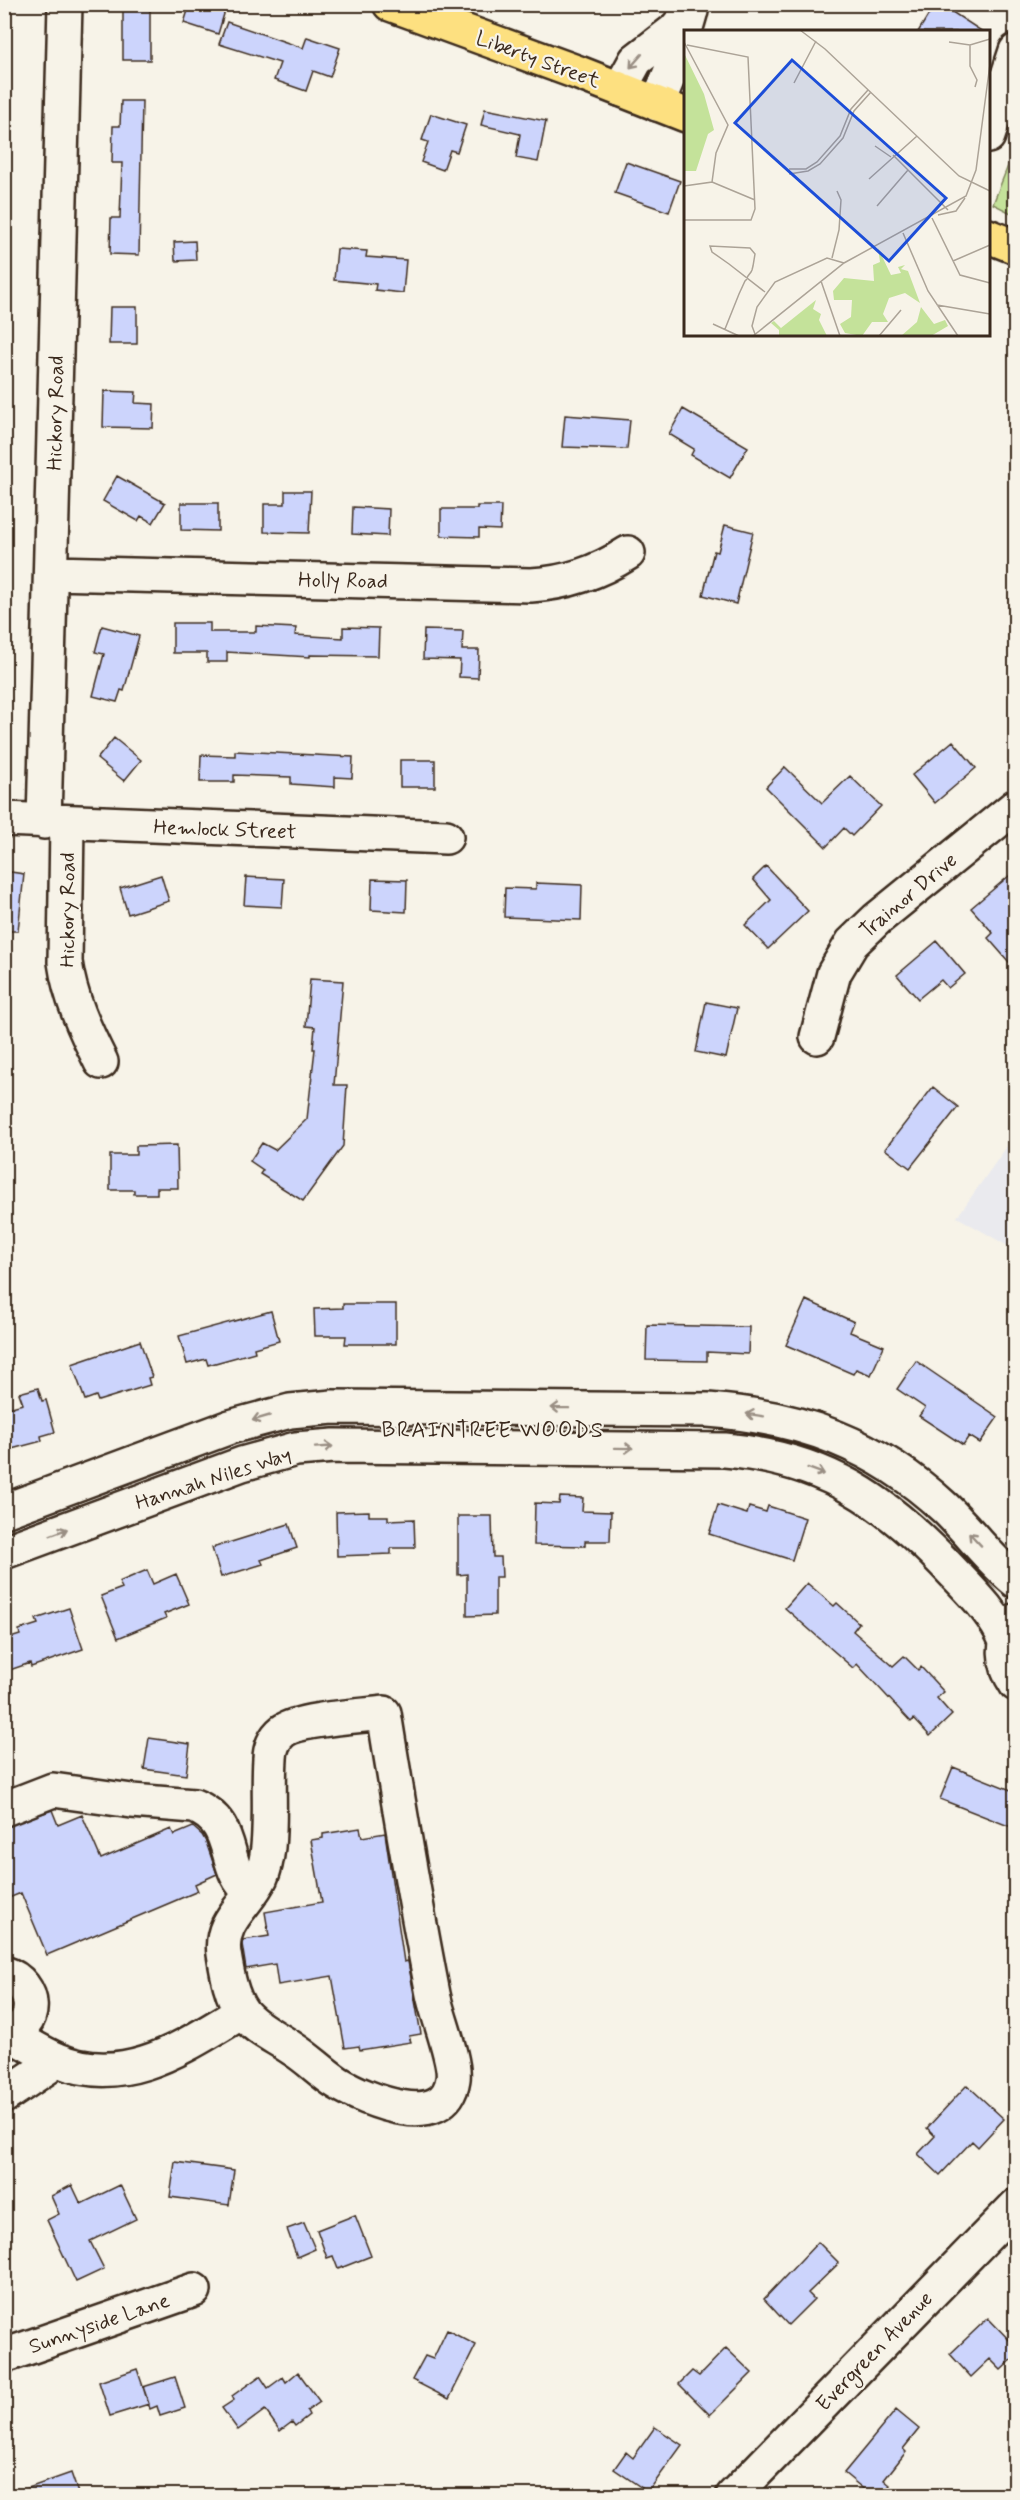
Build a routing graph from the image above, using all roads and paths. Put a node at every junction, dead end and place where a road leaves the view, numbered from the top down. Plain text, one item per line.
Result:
1 (65, 4) edge
2 (390, 4) edge
3 (693, 8) edge
4 (686, 30) edge
5 (684, 36) edge
6 (1016, 51) edge
7 (620, 89) junction
8 (671, 109) edge
9 (990, 130) edge
10 (990, 237) edge
11 (1016, 247) edge
12 (627, 553) dead end
13 (52, 573) junction
14 (1016, 806) edge
15 (4, 819) edge
16 (55, 823) junction
17 (447, 837) dead end
18 (817, 1037) dead end
19 (101, 1062) dead end
20 (520, 1408) junction
21 (520, 1447) junction
22 (131, 1464) junction
23 (144, 1500) junction
24 (4, 1511) edge
25 (4, 1552) edge
26 (1016, 1581) edge
27 (1011, 1630) edge
28 (1016, 1684) edge
29 (4, 1809) edge
30 (251, 1892) junction
31 (4, 1973) edge
32 (242, 2012) junction
33 (7, 2034) edge
34 (58, 2060) junction
35 (4, 2096) edge
36 (1016, 2206) edge
37 (194, 2290) dead end
38 (4, 2356) edge
39 (734, 2496) edge

1 - 13 street, Hickory Road
2 - 7 main road, Liberty Street
3 - 4 street
3 -> 7 street
5 - 8 street
6 - 9 street
7 - 8 main road, Liberty Street
10 - 11 main road
12 - 13 street, Holly Road
13 - 16 street, Hickory Road
14 - 18 street, Trainor Drive
15 - 16 street, Hemlock Street
16 - 17 street, Hemlock Street
16 - 19 street, Hickory Road
20 - 21 street
20 -> 22 street, Hannah Niles Way
26 -> 20 street, Hannah Niles Way
23 -> 21 street, Hannah Niles Way
21 -> 27 street, Hannah Niles Way
22 - 23 street
22 - 24 street, Hannah Niles Way
25 -> 23 street, Hannah Niles Way
27 - 28 street, Hannah Niles Way
29 - 30 street
30 - 32 street
30 - 32 street
31 - 33 street
32 - 34 street
33 - 34 street
34 - 35 street
36 - 39 street, Evergreen Avenue
37 - 38 street, Sunnyside Lane

